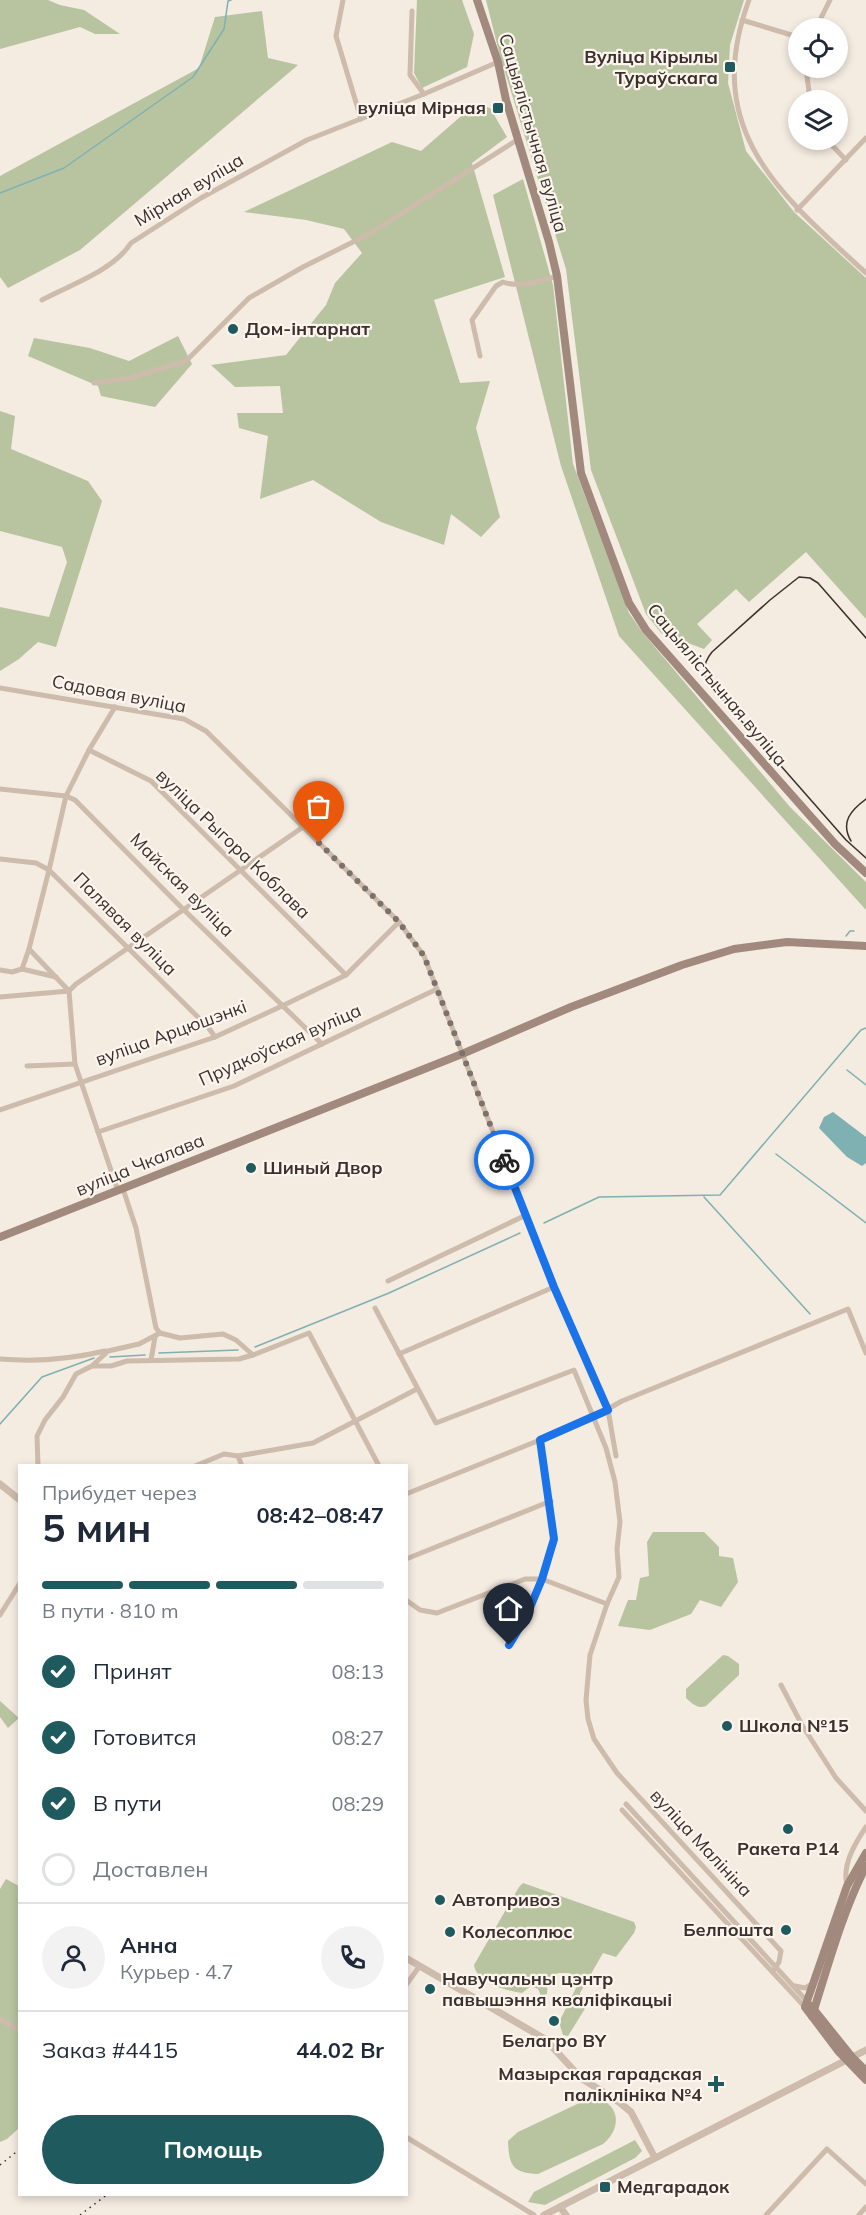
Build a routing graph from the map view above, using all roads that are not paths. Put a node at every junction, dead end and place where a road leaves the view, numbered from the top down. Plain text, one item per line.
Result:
1 (343, 0) edge
2 (477, 0) edge
3 (749, 0) edge
4 (830, 0) edge
5 (412, 11) dead end
6 (821, 18) edge
7 (742, 20) junction
8 (788, 34) edge
9 (498, 62) junction
10 (424, 94) junction
11 (360, 119) junction
12 (866, 138) edge
13 (517, 140) junction
14 (836, 150) edge
15 (846, 160) junction
16 (797, 210) junction
17 (866, 273) edge
18 (557, 276) junction
19 (42, 300) dead end
20 (480, 356) dead end
21 (94, 383) dead end
22 (0, 688) edge
23 (115, 707) junction
24 (89, 750) junction
25 (0, 789) edge
26 (66, 796) junction
27 (303, 827) junction
28 (0, 859) edge
29 (50, 870) junction
30 (240, 870) junction
31 (866, 873) edge
32 (183, 909) junction
33 (399, 922) junction
34 (866, 946) edge
35 (29, 949) junction
36 (128, 950) junction
37 (22, 969) junction
38 (0, 970) edge
39 (346, 975) junction
40 (58, 977) junction
41 (437, 990) junction
42 (69, 991) junction
43 (0, 997) edge
44 (282, 1006) junction
45 (215, 1037) junction
46 (322, 1044) junction
47 (462, 1054) junction
48 (75, 1064) junction
49 (27, 1066) dead end
50 (83, 1082) junction
51 (0, 1110) edge
52 (98, 1132) junction
53 (121, 1190) junction
54 (526, 1215) junction
55 (0, 1237) edge
56 (388, 1281) dead end
57 (554, 1287) junction
58 (375, 1308) dead end
59 (158, 1335) junction
60 (108, 1351) junction
61 (866, 1353) edge
62 (399, 1354) junction
63 (254, 1355) junction
64 (0, 1359) edge
65 (151, 1360) junction
66 (92, 1366) junction
67 (417, 1389) junction
68 (608, 1410) junction
69 (594, 1417) junction
70 (357, 1421) junction
71 (540, 1440) junction
72 (238, 1456) junction
73 (616, 1456) dead end
74 (38, 1464) edge
75 (200, 1464) edge
76 (241, 1464) edge
77 (378, 1464) edge
78 (0, 1484) edge
79 (408, 1493) edge
80 (18, 1498) edge
81 (550, 1502) junction
82 (408, 1558) edge
83 (542, 1579) junction
84 (18, 1586) edge
85 (408, 1601) edge
86 (607, 1604) junction
87 (0, 1615) edge
88 (509, 1645) dead end
89 (781, 1685) dead end
90 (626, 1804) dead end
91 (621, 1810) dead end
92 (866, 1811) edge
93 (866, 1827) edge
94 (866, 1853) edge
95 (866, 1866) edge
96 (711, 1877) junction
97 (847, 1886) junction
98 (699, 1888) junction
99 (408, 1959) edge
100 (419, 1967) junction
101 (775, 1969) junction
102 (408, 1982) edge
103 (812, 1984) junction
104 (794, 1986) junction
105 (806, 2003) junction
106 (813, 2012) junction
107 (0, 2019) edge
108 (18, 2030) edge
109 (866, 2050) edge
110 (849, 2058) junction
111 (866, 2072) edge
112 (866, 2080) edge
113 (408, 2137) edge
114 (655, 2158) junction
115 (866, 2184) edge
116 (560, 2207) junction
117 (866, 2207) edge
118 (534, 2215) edge
119 (544, 2215) edge
120 (566, 2215) edge
121 (766, 2215) edge
122 (859, 2215) edge

1 - 11 street
2 - 9 main road, Сацыялістычная вуліца
3 - 7 street
4 - 6 street
5 - 10 street
7 - 8 street
7 - 16 street
9 - 10 street, Мірная вуліца
9 - 13 main road, Сацыялістычная вуліца
10 - 11 street, Мірная вуліца
11 - 19 street, Мірная вуліца
12 - 15 street
13 - 18 main road, Сацыялістычная вуліца
13 - 21 street
14 - 15 street
15 - 16 street
16 - 17 street
18 - 20 street
18 - 31 main road, Сацыялістычная вуліца
22 - 23 street, Садовая вуліца
23 - 24 street
23 - 27 street, Садовая вуліца
24 - 26 street
24 - 30 street, вуліца Рыгора Коблава
25 - 26 street
26 - 29 street
26 - 32 street, Майская вуліца
27 - 30 street
27 - 33 street, Садовая вуліца
28 - 29 street, Палявая вуліца
29 - 35 street
29 - 36 street, Палявая вуліца
30 - 32 street
30 - 39 street, вуліца Рыгора Коблава
32 - 36 street
32 - 44 street, Майская вуліца
33 - 39 street, вуліца Арцюшэнкі
33 - 41 street, Садовая вуліца
34 - 47 main road, вуліца Чкалава
35 - 37 street
35 - 40 street
36 - 42 street
36 - 45 street, Палявая вуліца
37 - 38 street
37 - 40 street
39 - 44 street, вуліца Арцюшэнкі
40 - 42 street
41 - 46 street, Прудкоўская вуліца
41 - 47 street, Садовая вуліца
42 - 43 street
42 - 48 street
44 - 45 street, вуліца Арцюшэнкі
44 - 46 street, Майская вуліца
45 - 50 street, вуліца Арцюшэнкі
46 - 52 street, Прудкоўская вуліца
47 - 53 main road, вуліца Чкалава
47 - 54 street, Садовая вуліца
48 - 49 street
48 - 50 street
50 - 51 street, вуліца Арцюшэнкі
50 - 52 street
52 - 53 street
53 - 55 main road, вуліца Чкалава
53 - 59 street
54 - 56 street
54 - 57 street, Садовая вуліца
57 - 62 street
57 - 68 street, Садовая вуліца
58 - 62 street
59 - 60 street
59 - 63 street
59 - 65 street
60 - 64 street
60 - 66 street
61 - 68 street
62 - 67 street
63 - 65 street
63 - 70 street
65 - 66 street
66 - 74 street
67 - 69 street, вуліца Малініна
67 - 70 street
68 - 69 street
68 - 73 street, Садовая вуліца
69 - 71 street
69 - 86 street, вуліца Малініна
70 - 72 street
70 - 77 street
71 - 79 street
71 - 81 street
72 - 75 street
72 - 76 street
78 - 80 street
81 - 82 street
81 - 83 street
83 - 85 street
83 - 86 street
83 - 88 street
84 - 87 street
86 - 96 street, вуліца Малініна
89 - 92 street
90 - 98 street
91 - 98 street
93 - 97 street
94 - 97 main road
95 - 106 main road
96 - 98 street
96 - 101 street, вуліца Малініна
97 - 103 main road
98 - 101 street
99 - 100 street
100 - 102 street
100 - 114 street
101 - 104 street
101 - 105 street
103 - 104 street
103 - 105 main road
104 - 105 street
105 - 106 main road
106 - 110 main road
107 - 108 street
109 - 110 street
110 - 111 main road
110 - 112 main road
110 - 114 street
113 - 118 street
114 - 116 street
115 - 121 street
116 - 119 street
116 - 120 street
117 - 122 street

